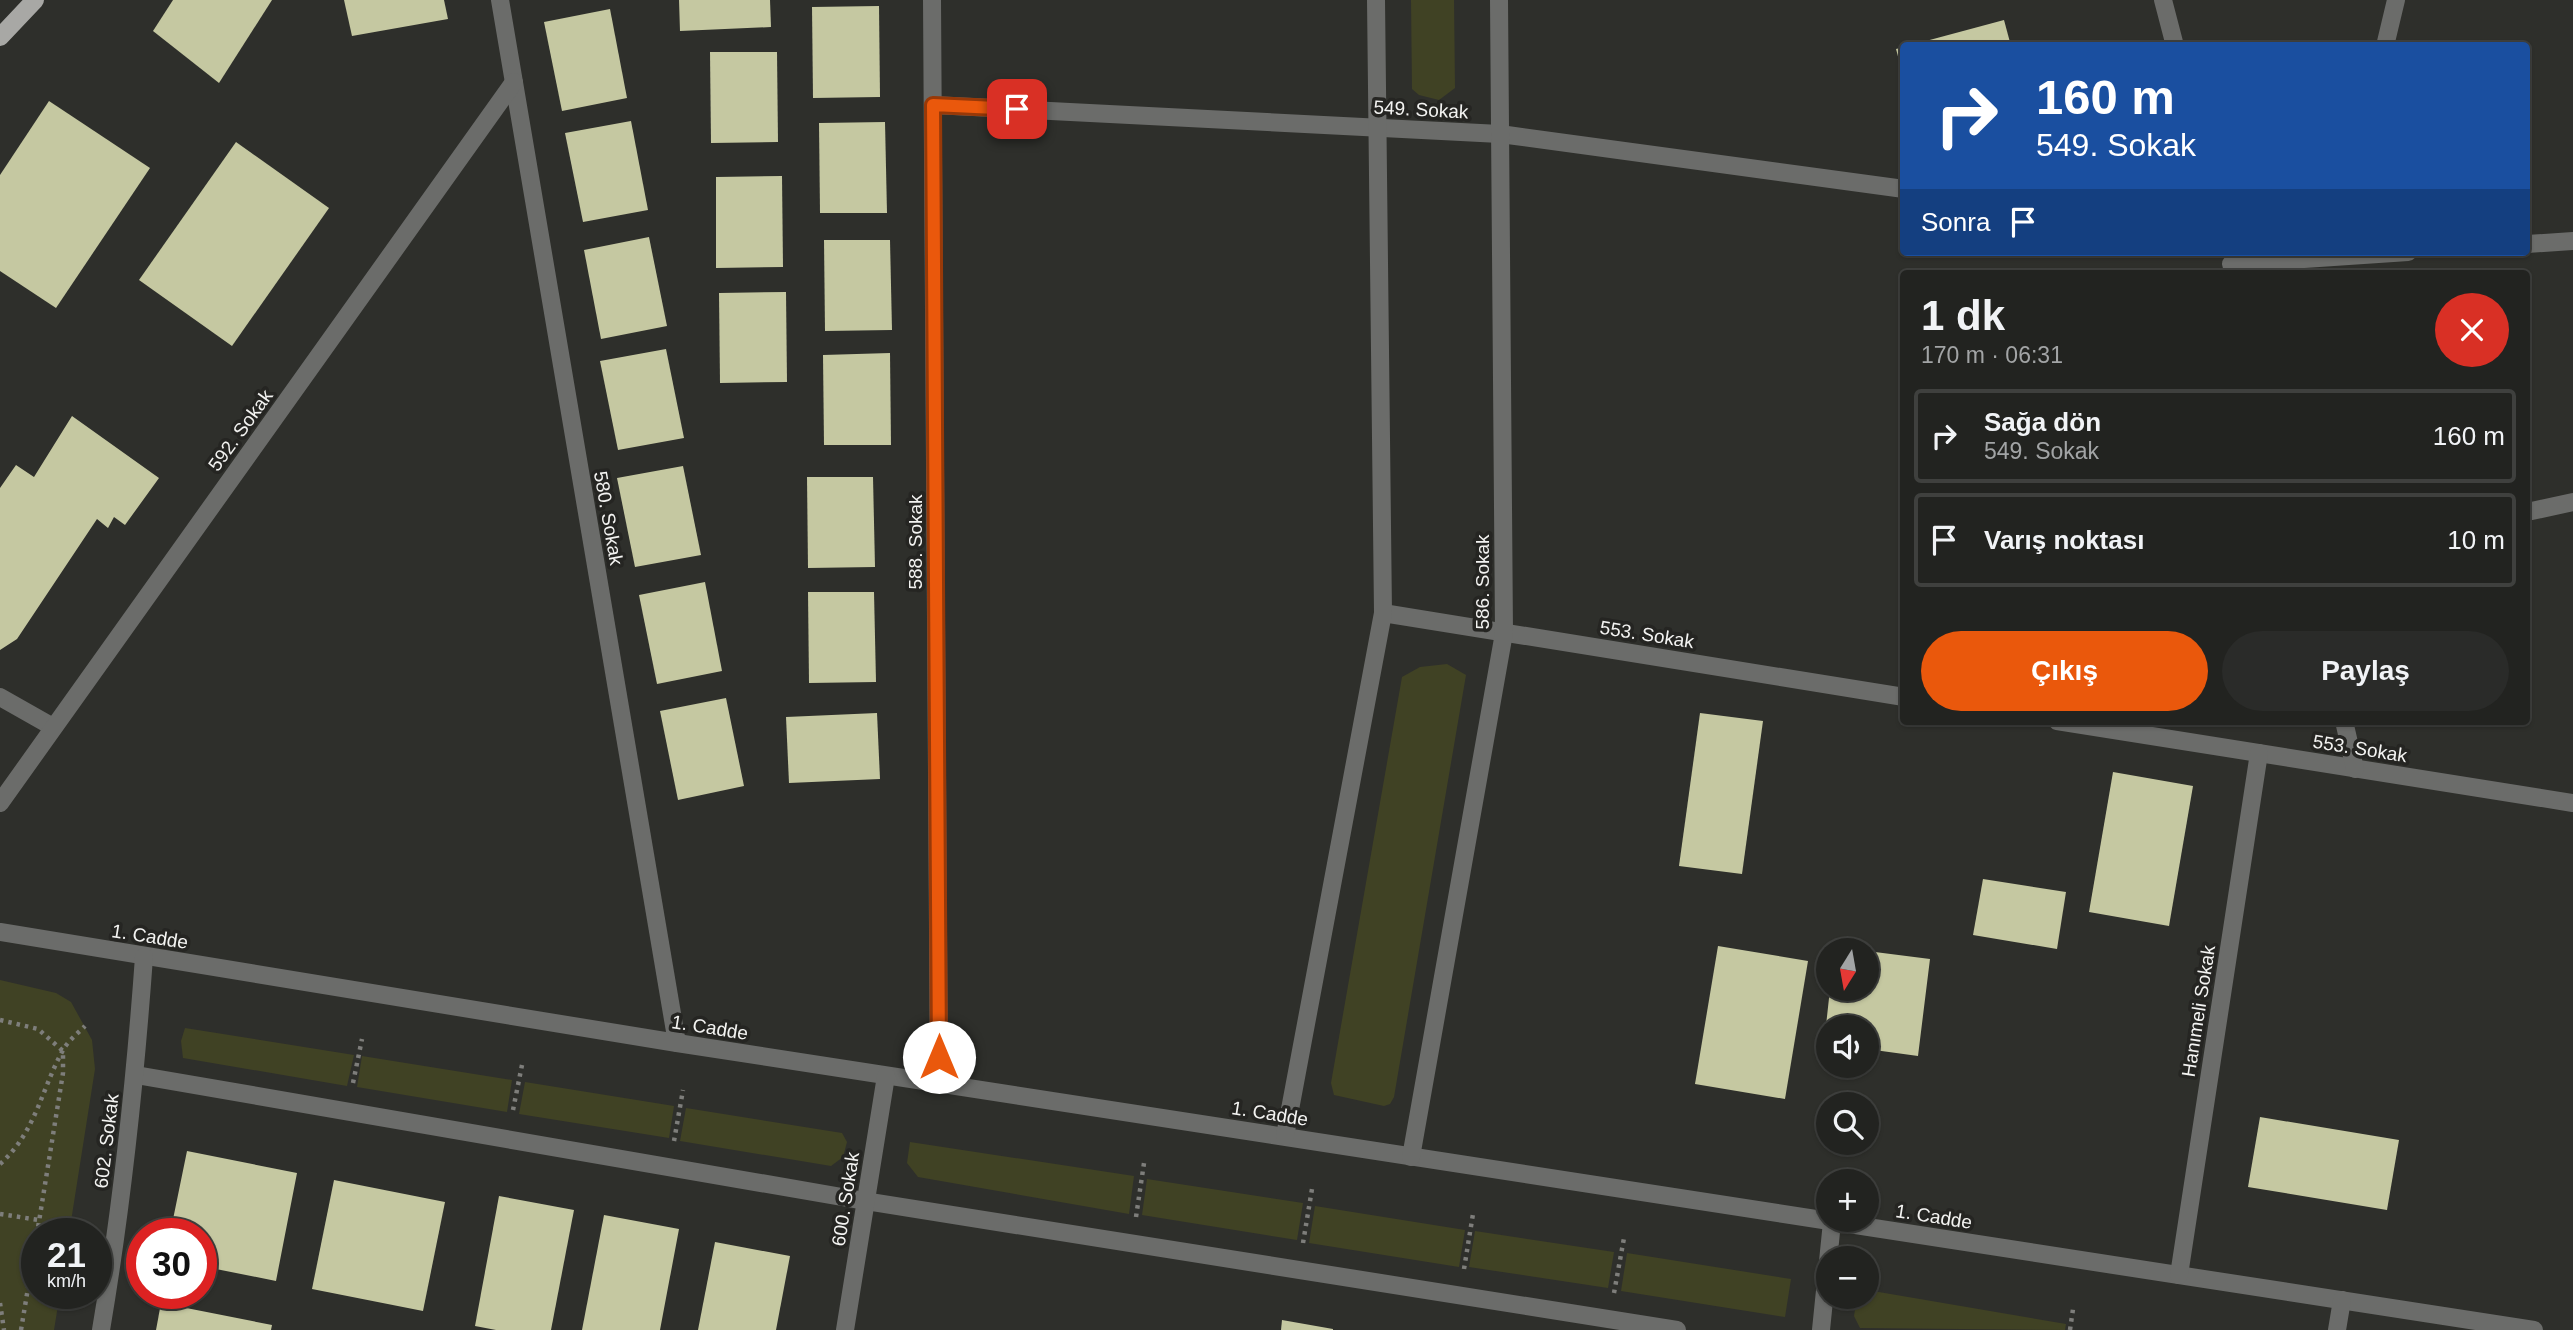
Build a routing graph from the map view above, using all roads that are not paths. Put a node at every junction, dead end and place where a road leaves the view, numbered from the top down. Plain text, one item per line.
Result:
1 (35, 0) edge
2 (500, 0) edge
3 (932, 0) edge
4 (1376, 0) edge
5 (1499, 0) edge
6 (2163, 0) edge
7 (2396, 0) edge
8 (0, 37) edge
9 (2174, 42) edge
10 (2386, 42) edge
11 (514, 82) junction
12 (933, 105) junction
13 (1378, 127) junction
14 (1500, 134) junction
15 (1900, 188) edge
16 (2573, 241) edge
17 (2530, 244) edge
18 (2313, 256) edge
19 (2231, 263) edge
20 (2573, 502) edge
21 (2530, 511) edge
22 (1383, 613) junction
23 (1504, 633) junction
24 (1900, 696) edge
25 (0, 697) edge
26 (2082, 725) edge
27 (2345, 725) edge
28 (53, 727) junction
29 (2259, 753) junction
30 (2355, 769) junction
31 (0, 803) edge
32 (2573, 803) edge
33 (0, 932) edge
34 (144, 957) junction
35 (677, 1043) junction
36 (136, 1075) junction
37 (886, 1076) junction
38 (939, 1084) junction
39 (1285, 1136) junction
40 (1411, 1157) junction
41 (865, 1201) junction
42 (1816, 1220) edge
43 (1879, 1229) edge
44 (1831, 1232) edge
45 (2179, 1275) junction
46 (2342, 1300) junction
47 (101, 1330) edge
48 (845, 1330) edge
49 (1677, 1330) edge
50 (1821, 1330) edge
51 (2337, 1330) edge
52 (2535, 1330) edge

1 - 8 main road
2 - 11 street, 580. Sokak
3 - 12 street, 588. Sokak
4 - 13 street
5 - 14 street, 586. Sokak
6 - 9 street
7 - 10 street
11 - 28 street, 592. Sokak
11 - 35 street, 580. Sokak
12 - 13 street, 549. Sokak
12 - 38 street, 588. Sokak
13 - 14 street, 549. Sokak
13 - 22 street
14 - 15 street, 549. Sokak
14 - 23 street, 586. Sokak
16 - 17 street
18 - 19 street
20 - 21 street
22 - 23 street, 553. Sokak
22 - 39 street
23 - 24 street, 553. Sokak
23 - 40 street, 586. Sokak
25 - 28 street
26 - 29 street, 553. Sokak
27 - 30 street
28 - 31 street, 592. Sokak
29 - 30 street, 553. Sokak
29 - 45 street, Hanımeli Sokak
30 - 32 street, 553. Sokak
33 - 34 street, 1. Cadde
34 - 35 street, 1. Cadde
34 - 36 street, 602. Sokak
35 - 37 street, 1. Cadde
36 - 41 street
36 - 47 street, 602. Sokak
37 - 38 street, 1. Cadde
37 - 41 street, 600. Sokak
38 - 39 street, 1. Cadde
39 - 40 street, 1. Cadde
40 - 42 street, 1. Cadde
41 - 48 street, 600. Sokak
41 - 49 street
43 - 45 street, 1. Cadde
44 - 50 street
45 - 46 street, 1. Cadde
46 - 51 street
46 - 52 street, 1. Cadde

